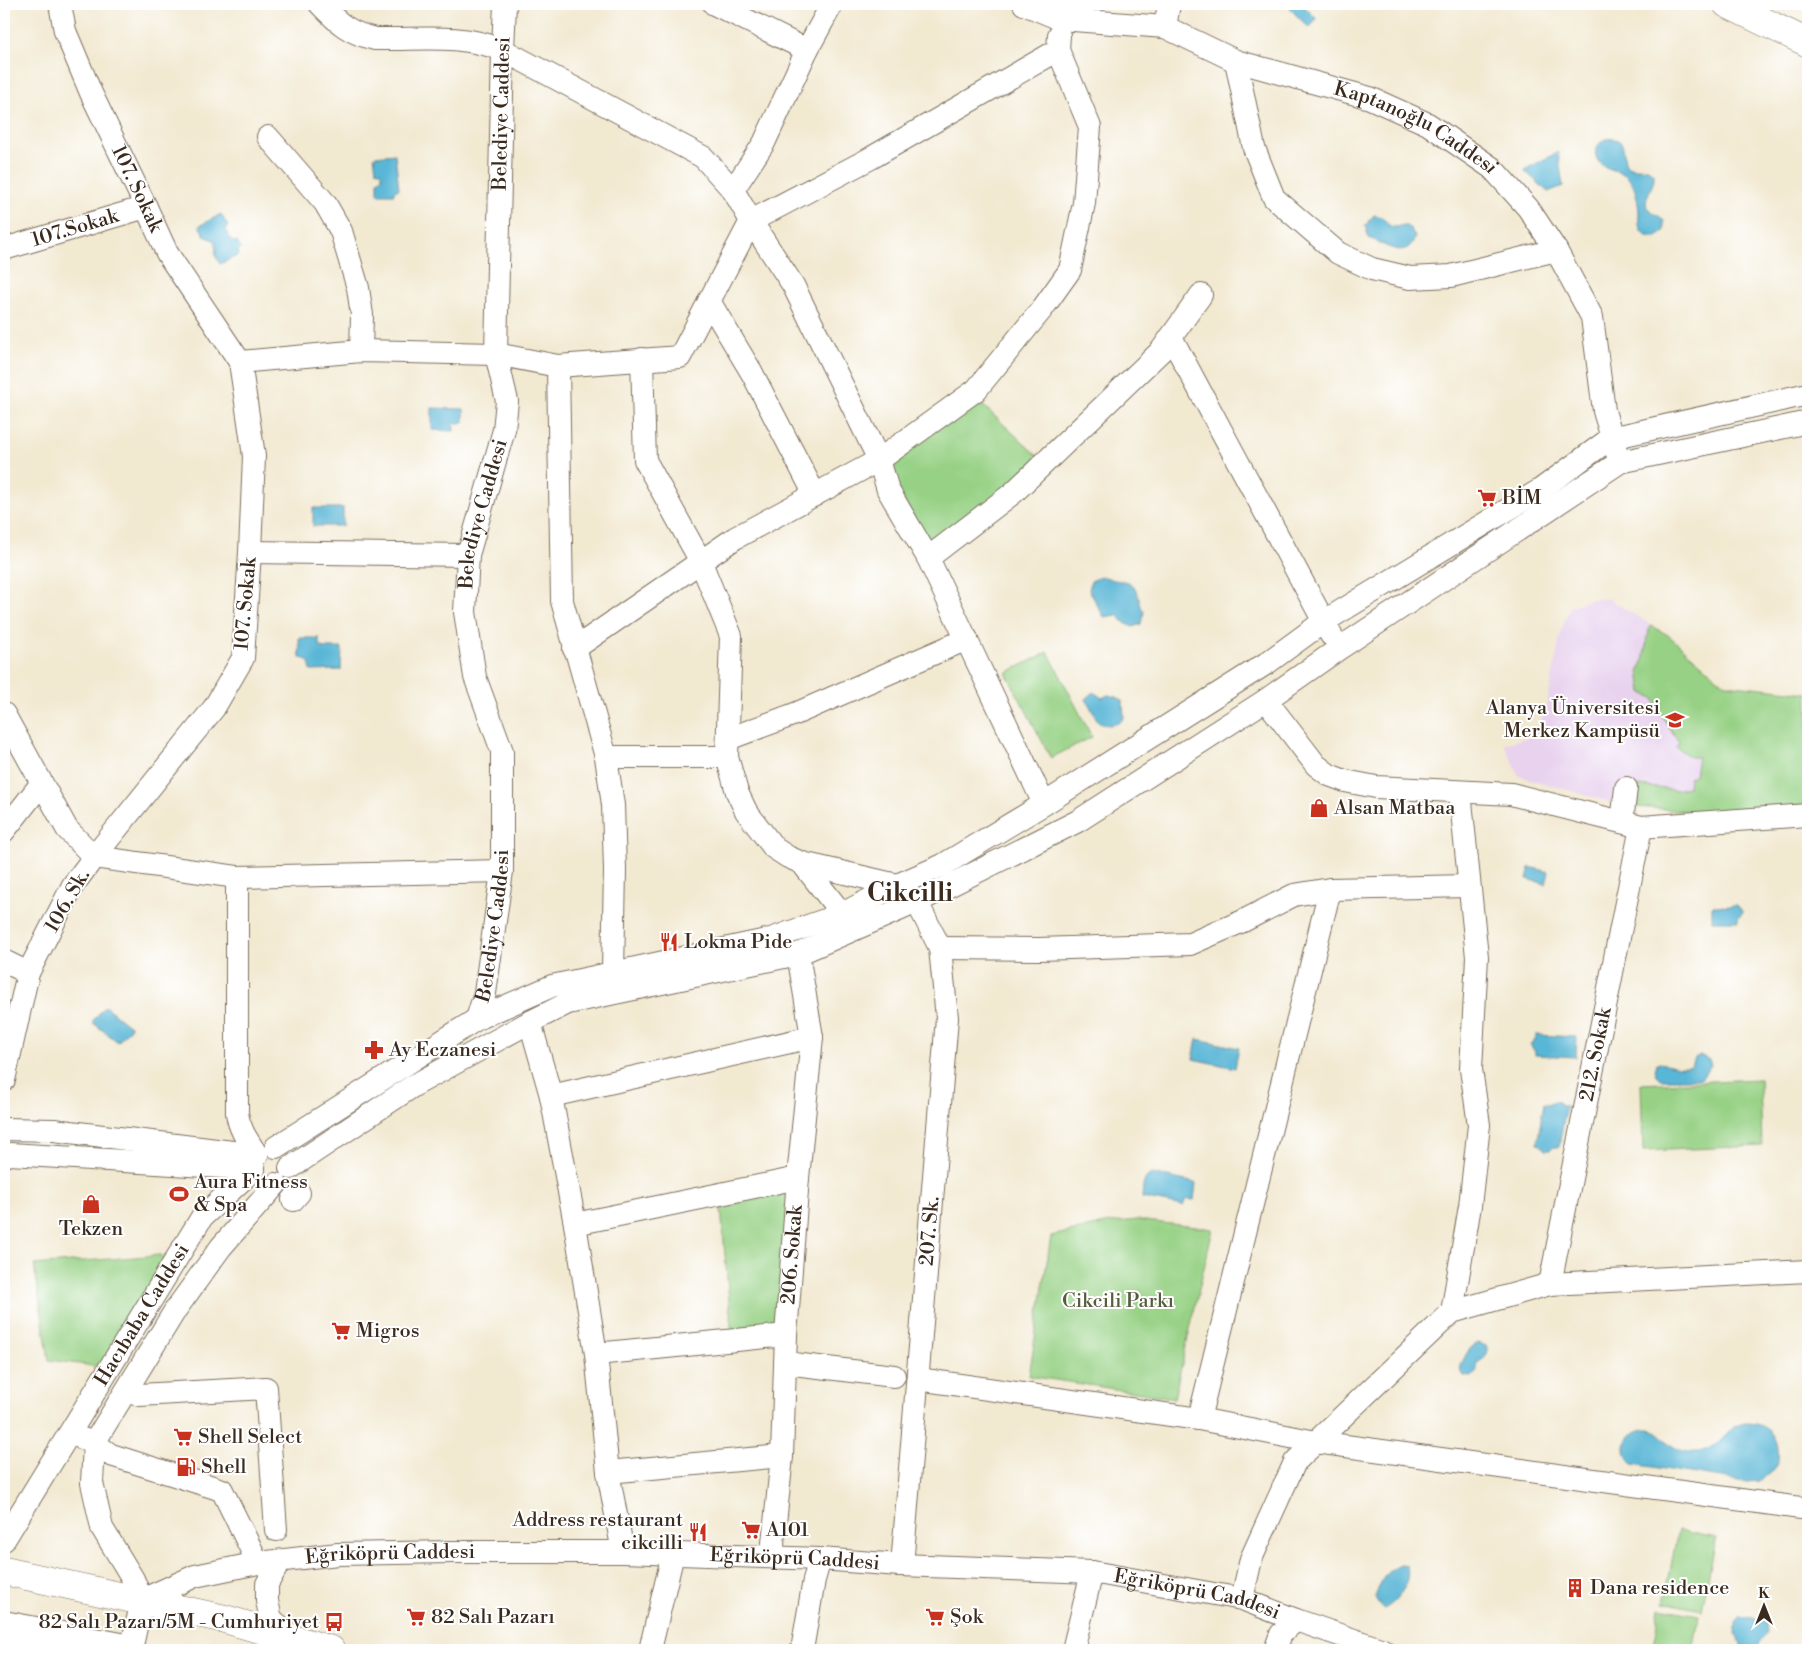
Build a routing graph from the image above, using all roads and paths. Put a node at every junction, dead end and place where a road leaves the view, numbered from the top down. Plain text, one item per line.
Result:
1 (60, 4) edge
2 (320, 4) edge
3 (506, 4) edge
4 (714, 4) edge
5 (832, 4) edge
6 (1024, 4) edge
7 (1169, 4) edge
8 (1727, 4) edge
9 (1060, 19) junction
10 (1166, 27) junction
11 (1808, 43) edge
12 (503, 50) junction
13 (807, 50) junction
14 (1058, 50) junction
15 (1236, 60) junction
16 (268, 137) dead end
17 (733, 190) junction
18 (146, 207) junction
19 (751, 221) junction
20 (4, 249) edge
21 (1556, 250) junction
22 (1201, 295) dead end
23 (709, 301) junction
24 (1171, 337) junction
25 (361, 351) junction
26 (496, 354) junction
27 (642, 360) junction
28 (240, 362) junction
29 (558, 366) junction
30 (1808, 394) edge
31 (1808, 422) edge
32 (1611, 438) junction
33 (879, 460) junction
34 (1620, 462) junction
35 (815, 495) junction
36 (250, 552) junction
37 (468, 555) junction
38 (928, 558) junction
39 (700, 560) junction
40 (1323, 622) junction
41 (967, 639) junction
42 (1340, 648) junction
43 (574, 649) junction
44 (1266, 700) junction
45 (4, 714) edge
46 (727, 748) junction
47 (606, 757) junction
48 (41, 784) junction
49 (1626, 788) dead end
50 (1460, 792) junction
51 (1044, 804) junction
52 (1808, 815) edge
53 (1632, 824) junction
54 (4, 831) edge
55 (94, 857) junction
56 (802, 863) junction
57 (502, 871) junction
58 (237, 877) junction
59 (897, 885) junction
60 (1469, 886) junction
61 (1330, 889) junction
62 (918, 902) junction
63 (842, 914) junction
64 (940, 948) junction
65 (798, 954) junction
66 (4, 961) edge
67 (613, 972) junction
68 (28, 973) junction
69 (477, 1019) junction
70 (530, 1022) junction
71 (812, 1037) junction
72 (4, 1080) edge
73 (551, 1096) junction
74 (4, 1129) edge
75 (6, 1152) edge
76 (262, 1157) junction
77 (283, 1176) junction
78 (798, 1178) junction
79 (575, 1224) junction
80 (1808, 1271) edge
81 (1550, 1284) junction
82 (1452, 1312) junction
83 (786, 1335) junction
84 (596, 1354) junction
85 (785, 1363) junction
86 (894, 1376) dead end
87 (918, 1379) junction
88 (139, 1395) dead end
89 (1199, 1419) junction
90 (68, 1434) junction
91 (1316, 1442) junction
92 (94, 1443) junction
93 (782, 1456) junction
94 (608, 1472) junction
95 (1808, 1509) edge
96 (276, 1530) dead end
97 (4, 1540) edge
98 (623, 1552) junction
99 (673, 1554) junction
100 (774, 1558) junction
101 (820, 1559) junction
102 (280, 1561) junction
103 (258, 1564) junction
104 (900, 1565) junction
105 (4, 1571) edge
106 (1092, 1572) junction
107 (1242, 1599) junction
108 (142, 1600) junction
109 (1296, 1620) junction
110 (4, 1622) edge
111 (4, 1638) edge
112 (133, 1648) edge
113 (67, 1650) edge
114 (330, 1650) edge
115 (650, 1650) edge
116 (802, 1650) edge
117 (1073, 1650) edge
118 (1275, 1650) edge
119 (1383, 1650) edge

1 - 18 street, 107. Sokak
2 - 12 street
3 - 12 street, Belediye Caddesi
4 - 13 street
5 - 13 street
6 - 9 street, Kaptanoğlu Caddesi
7 - 10 street
8 - 11 highway
9 - 10 street, Kaptanoğlu Caddesi
9 - 14 street
10 - 15 street, Kaptanoğlu Caddesi
12 - 17 street
12 - 26 street, Belediye Caddesi
13 - 17 street
14 - 19 street
14 - 33 street
15 - 21 street, Kaptanoğlu Caddesi
15 - 21 street
16 - 25 street
17 - 19 street
18 - 20 street, 107.Sokak
18 - 28 street, 107. Sokak
19 - 23 street
19 - 33 street
21 - 32 street, Kaptanoğlu Caddesi
22 - 24 street
23 - 27 street
23 - 35 street
24 - 38 street
24 - 40 street
25 - 26 street
25 - 28 street
26 - 29 street
26 - 37 street, Belediye Caddesi
27 - 29 street
27 - 39 street
28 - 36 street, 107. Sokak
29 - 43 street
30 - 32 street
31 - 34 street
32 - 34 street, Kaptanoğlu Caddesi
32 - 40 street, Hacıbaba Caddesi
33 - 35 street
33 - 38 street
34 - 42 street
35 - 39 street
36 - 37 street
36 - 55 street, 107. Sokak
37 - 57 street, Belediye Caddesi
38 - 41 street
39 - 43 street
39 - 46 street
40 - 42 street
40 - 51 street, Hacıbaba Caddesi
41 - 46 street
41 - 51 street
42 - 44 street
43 - 47 street
44 - 50 street
44 - 62 street
45 - 48 street, 106. Sk.
46 - 47 street
46 - 56 street
47 - 67 street
48 - 54 street
48 - 55 street, 106. Sk.
49 - 53 street, 212. Sokak
50 - 53 street
50 - 60 street
51 - 59 street, Hacıbaba Caddesi
52 - 53 street
53 - 81 street, 212. Sokak
55 - 58 street
55 - 68 street, 106. Sk.
56 - 59 street
56 - 63 street
57 - 58 street
57 - 69 street, Belediye Caddesi
58 - 76 street
59 - 62 street
59 - 63 street, Hacıbaba Caddesi
60 - 61 street
60 - 82 street
61 - 64 street
61 - 89 street
62 - 64 street, 207. Sk.
62 - 65 street
63 - 67 street, Hacıbaba Caddesi
64 - 87 street, 207. Sk.
65 - 70 street
65 - 71 street, 206. Sokak
66 - 68 street
67 - 69 street, Hacıbaba Caddesi
68 - 72 street, 106. Sk.
69 - 76 street, Hacıbaba Caddesi
70 - 73 street
70 - 77 street
71 - 73 street
71 - 78 street, 206. Sokak
73 - 79 street
74 - 76 street
75 - 76 street
76 - 77 street
76 - 77 street
76 - 90 street, Hacıbaba Caddesi
77 - 92 street
78 - 79 street
78 - 83 street, 206. Sokak
79 - 84 street
80 - 81 street
81 - 82 street
82 - 91 street
83 - 84 street
83 - 85 street, 206. Sokak
84 - 94 street
85 - 86 street
85 - 93 street, 206. Sokak
87 - 89 street
87 - 104 street, 207. Sk.
88 - 96 street
89 - 91 street
90 - 92 street
90 - 97 street, Hacıbaba Caddesi
91 - 95 street
91 - 107 street
92 - 103 street
92 - 108 street
93 - 94 street
93 - 100 street, 206. Sokak
94 - 98 street
98 - 99 street, Eğriköprü Caddesi
98 - 102 street, Eğriköprü Caddesi
99 - 100 street, Eğriköprü Caddesi
99 - 115 street
100 - 101 street, Eğriköprü Caddesi
101 - 104 street, Eğriköprü Caddesi
101 - 116 street
102 - 103 street, Eğriköprü Caddesi
102 - 114 street
103 - 108 street, Eğriköprü Caddesi
104 - 106 street, Eğriköprü Caddesi
105 - 108 highway
106 - 107 street, Eğriköprü Caddesi
106 - 117 street
107 - 109 street, Eğriköprü Caddesi
108 - 112 street
108 - 114 highway
109 - 118 street
109 - 119 street, Eğriköprü Caddesi
110 - 112 street
111 - 113 highway

